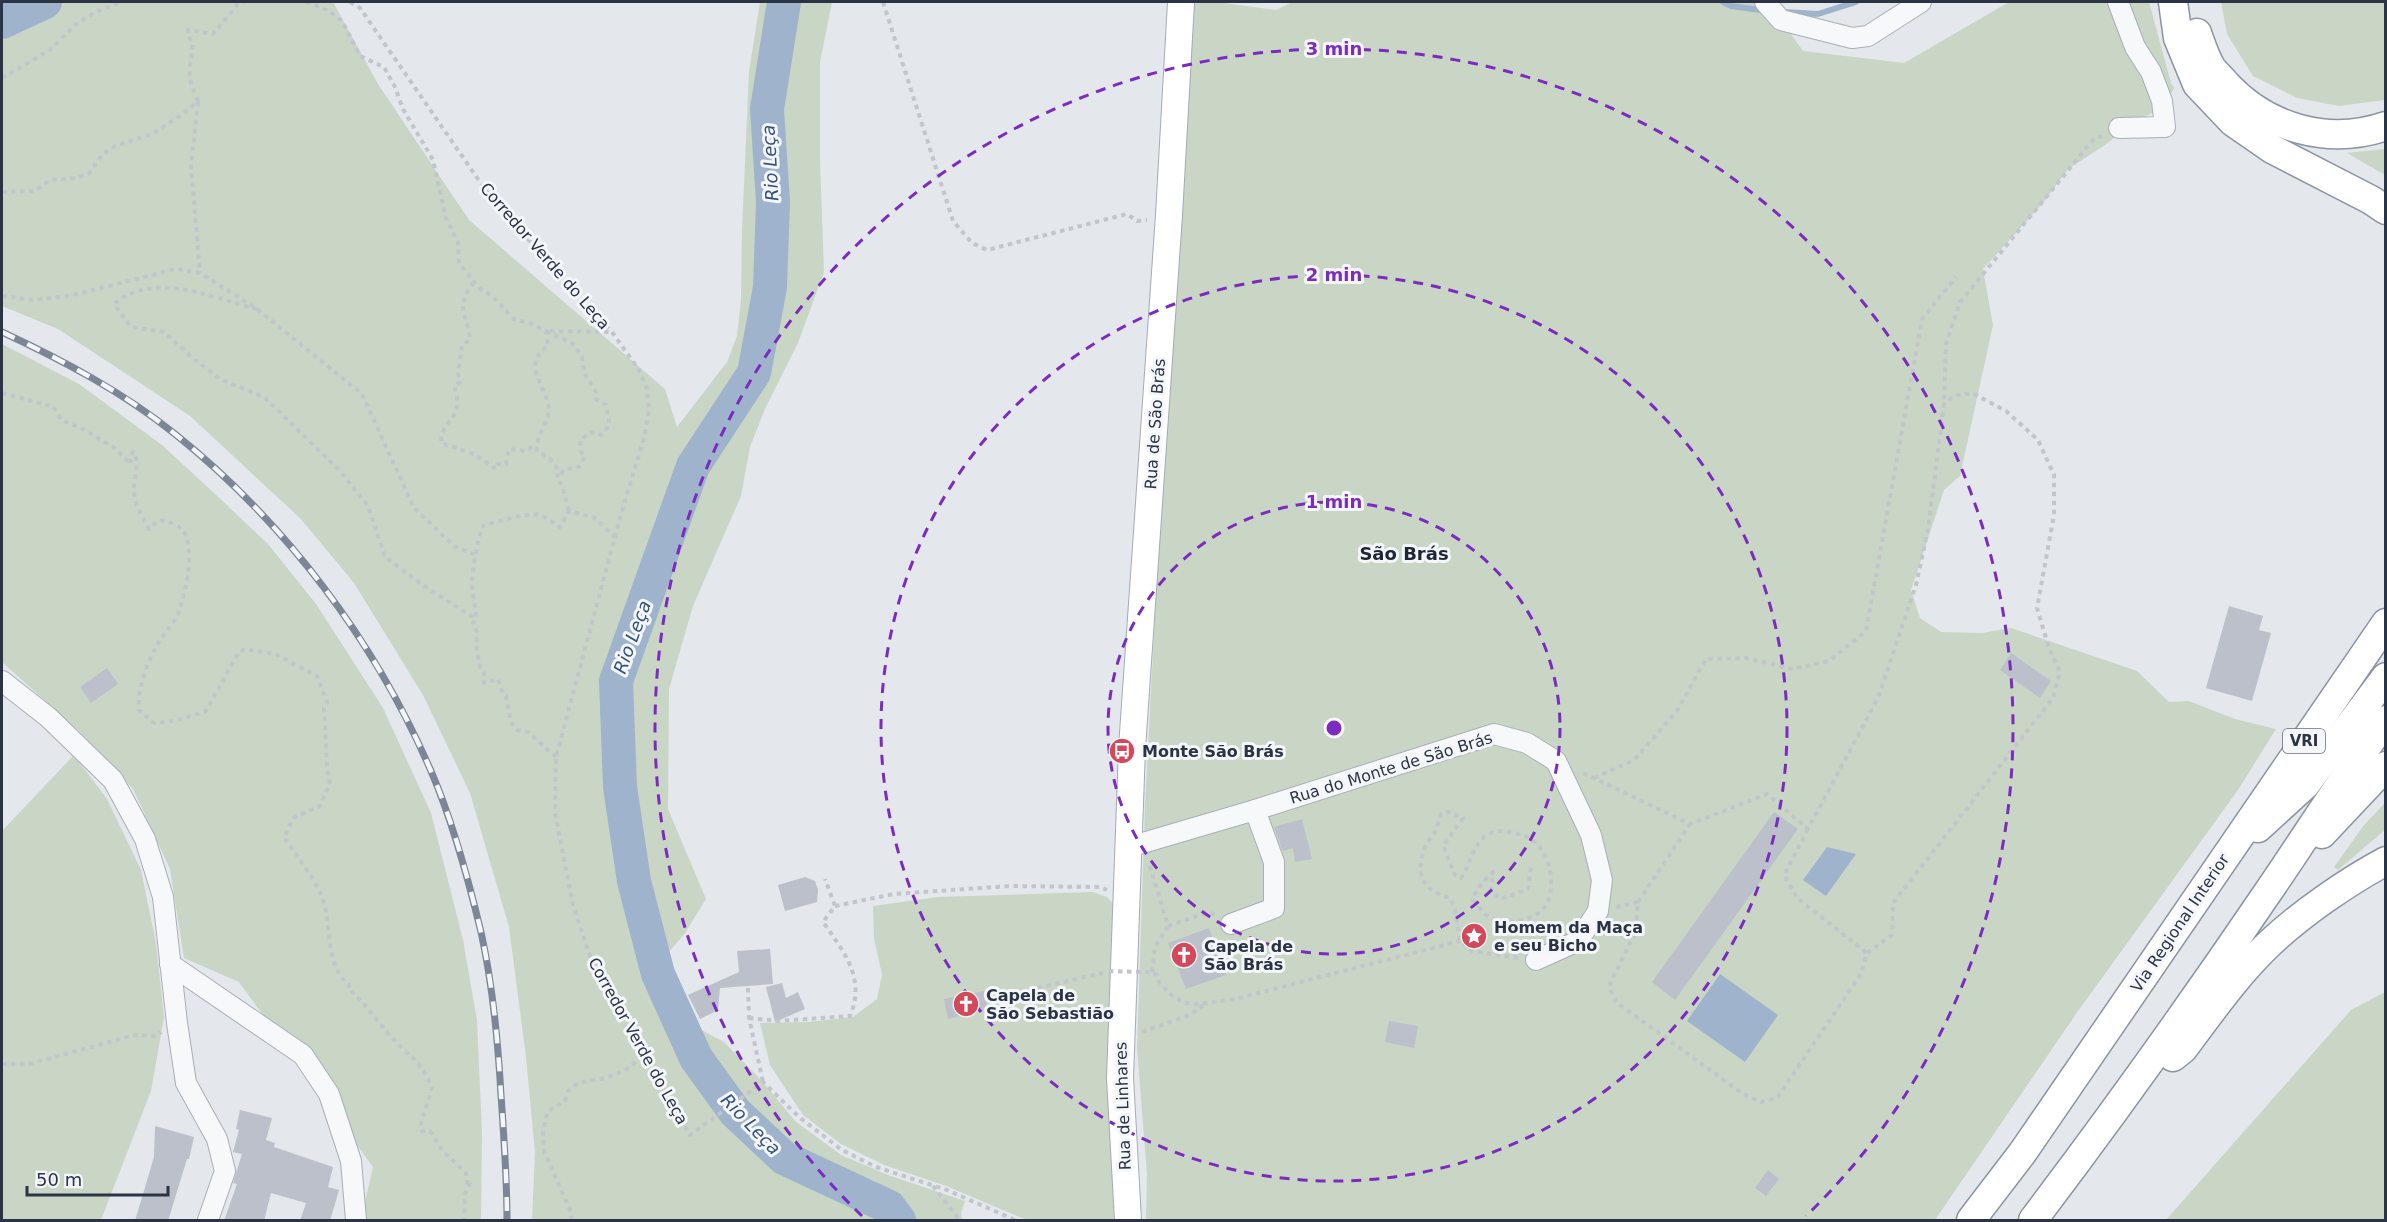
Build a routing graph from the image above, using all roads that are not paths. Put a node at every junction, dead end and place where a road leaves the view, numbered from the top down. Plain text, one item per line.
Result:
1 (1180, 2) edge
2 (1765, 2) edge
3 (1921, 2) edge
4 (2118, 2) edge
5 (2173, 2) edge
6 (2192, 2) edge
7 (2385, 126) edge
8 (2119, 128) road end
9 (2385, 210) edge
10 (2385, 623) edge
11 (2385, 677) edge
12 (2, 681) edge
13 (2385, 720) edge
14 (2385, 766) edge
15 (1255, 810) junction
16 (1129, 847) junction
17 (2223, 859) junction
18 (2385, 861) edge
19 (2269, 891) junction
20 (1231, 924) road end
21 (1536, 960) road end
22 (170, 964) junction
23 (2132, 1089) junction
24 (207, 1221) edge
25 (356, 1221) edge
26 (1128, 1221) edge
27 (1971, 1221) edge
28 (2033, 1221) edge

1 - 16 main road, Rua de São Brás
2 - 3 street
4 - 8 street
5 - 9 highway
6 - 7 highway
10 - 17 highway, Via Regional Interior / VRI
11 - 17 highway
12 - 22 street
13 - 19 highway
14 - 19 highway
15 - 16 street, Rua do Monte de São Brás
15 - 20 street
15 - 21 street, Rua do Monte de São Brás
16 - 26 main road, Rua de Linhares
17 - 27 highway, Via Regional Interior / VRI
18 - 23 highway
19 - 23 highway
22 - 24 street
22 - 25 street
23 - 28 highway

